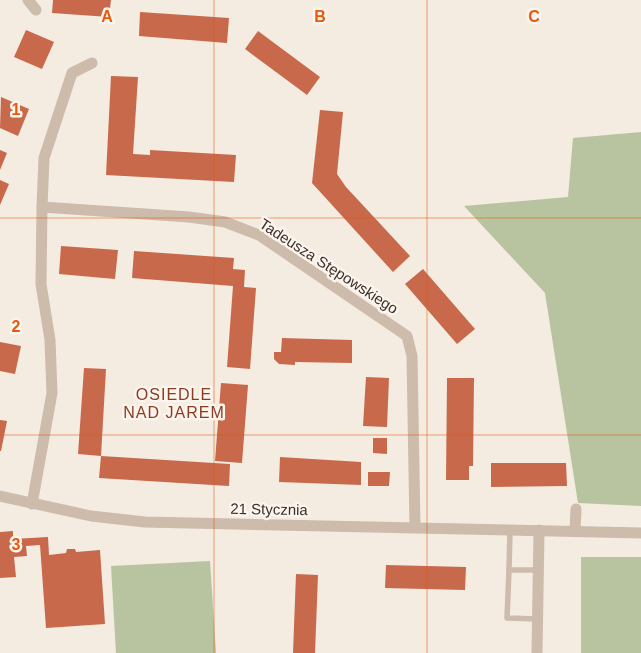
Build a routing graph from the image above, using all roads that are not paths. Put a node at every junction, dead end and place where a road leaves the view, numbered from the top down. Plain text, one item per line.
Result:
1 (28, 0) edge
2 (36, 10) dead end
3 (92, 63) dead end
4 (42, 206) junction
5 (0, 496) edge
6 (32, 504) junction
7 (576, 509) dead end
8 (415, 527) junction
9 (510, 529) junction
10 (539, 530) junction
11 (575, 531) junction
12 (641, 532) edge
13 (509, 570) junction
14 (538, 570) junction
15 (538, 620) junction
16 (537, 653) edge

1 - 2 street
3 - 4 street
4 - 6 street
4 - 8 street, Tadeusza Stępowskiego
5 - 6 street, 21 Stycznia
6 - 8 street, 21 Stycznia
7 - 11 street
8 - 9 street, 21 Stycznia
9 - 10 street, 21 Stycznia
9 - 13 lane
10 - 11 street, 21 Stycznia
10 - 14 street
11 - 12 street, 21 Stycznia
13 - 14 lane
13 - 15 lane
14 - 15 street
15 - 16 street

